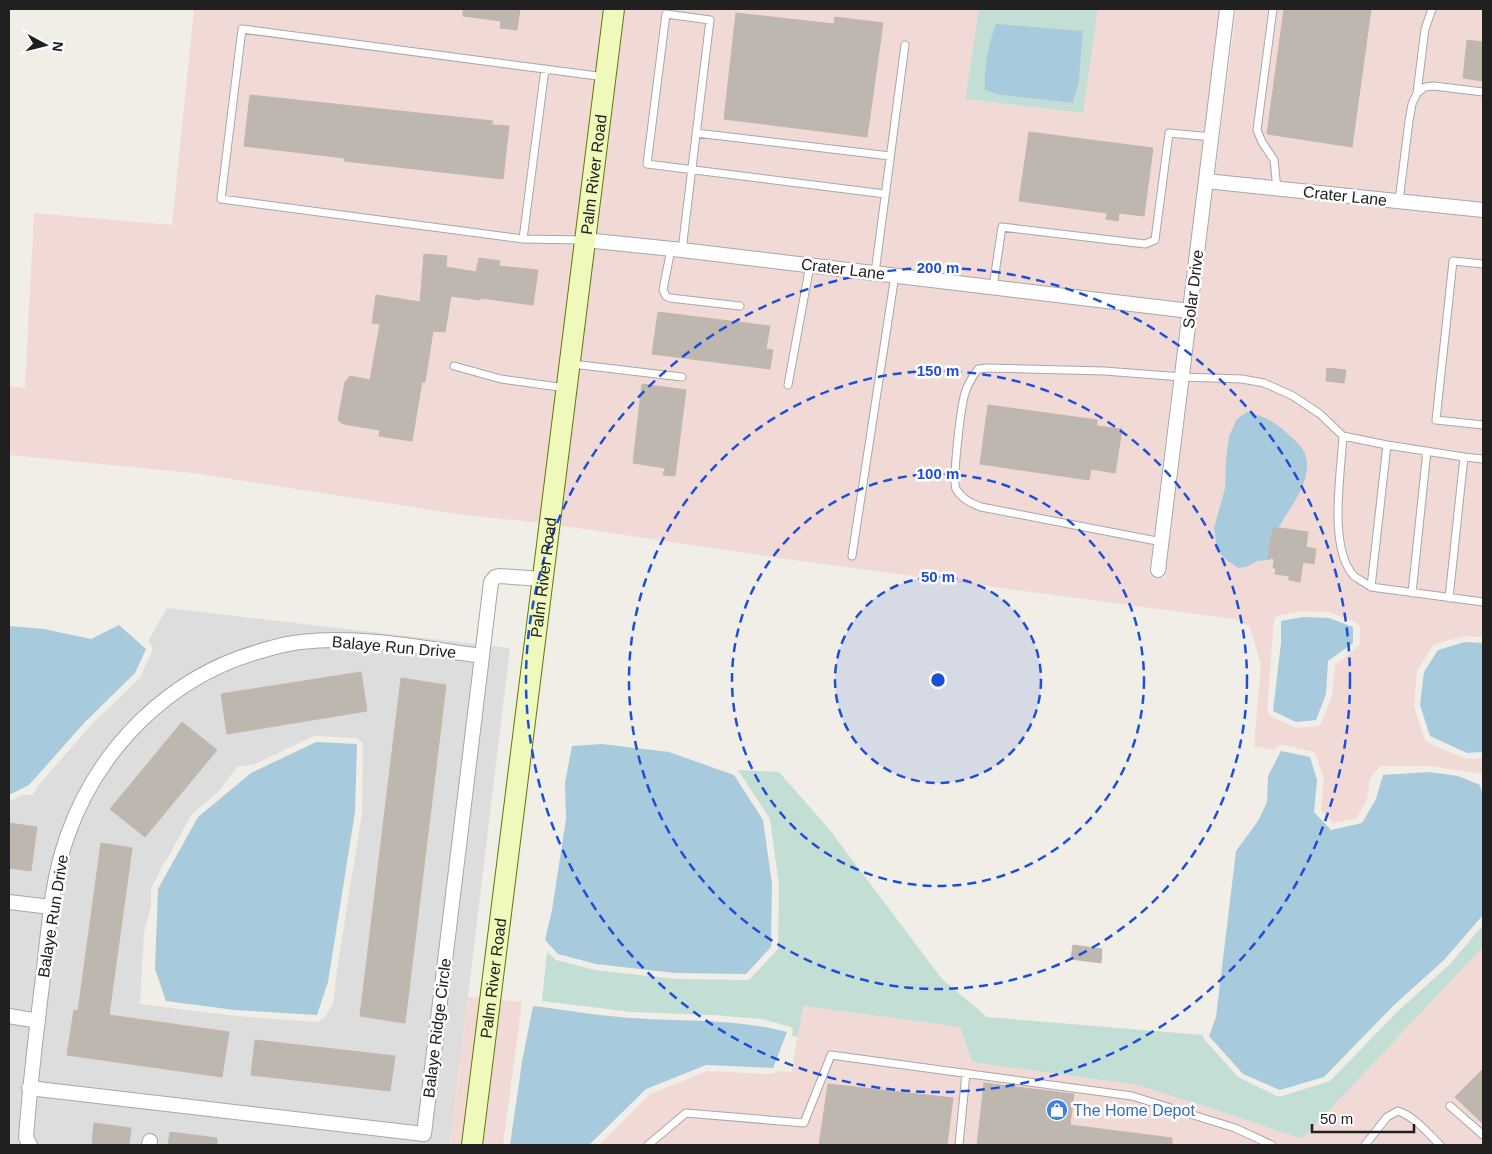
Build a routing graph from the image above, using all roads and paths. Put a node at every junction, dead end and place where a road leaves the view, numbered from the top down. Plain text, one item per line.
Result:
1 (614, 9) edge
2 (1227, 9) edge
3 (1273, 9) edge
4 (1432, 9) edge
5 (905, 45) dead end
6 (545, 69) junction
7 (605, 77) junction
8 (1483, 92) edge
9 (1417, 93) junction
10 (696, 133) junction
11 (1212, 137) junction
12 (890, 156) junction
13 (691, 171) junction
14 (1206, 181) junction
15 (1277, 188) junction
16 (885, 194) junction
17 (1399, 202) junction
18 (1483, 210) edge
19 (523, 239) junction
20 (585, 240) junction
21 (676, 249) junction
22 (1483, 264) edge
23 (810, 265) junction
24 (875, 273) junction
25 (895, 276) junction
26 (993, 287) junction
27 (740, 306) dead end
28 (1190, 311) junction
29 (569, 364) junction
30 (454, 366) dead end
31 (682, 377) dead end
32 (1182, 378) junction
33 (788, 385) dead end
34 (566, 388) junction
35 (1483, 425) edge
36 (1343, 436) junction
37 (1387, 445) junction
38 (1427, 451) junction
39 (1464, 457) junction
40 (1483, 459) edge
41 (1162, 542) junction
42 (852, 556) dead end
43 (1158, 570) dead end
44 (542, 579) junction
45 (1371, 587) junction
46 (1412, 593) junction
47 (1449, 598) junction
48 (1483, 602) edge
49 (482, 656) junction
50 (9, 902) edge
51 (52, 907) junction
52 (9, 1016) edge
53 (38, 1021) junction
54 (966, 1073) junction
55 (30, 1088) junction
56 (1450, 1106) dead end
57 (1483, 1135) edge
58 (26, 1143) edge
59 (472, 1145) edge
60 (648, 1145) edge
61 (959, 1145) edge
62 (1272, 1145) edge
63 (1365, 1145) edge
64 (1440, 1145) edge

1 - 7 street, Palm River Road
2 - 11 street, Solar Drive
3 - 15 lane
4 - 9 lane
5 - 12 lane
6 - 7 lane
6 - 19 lane
6 - 19 lane
7 - 20 street, Palm River Road
8 - 9 lane
9 - 17 lane
10 - 12 lane
10 - 13 lane
10 - 13 lane
11 - 14 street, Solar Drive
11 - 26 lane
12 - 16 lane
13 - 16 lane
13 - 21 lane
14 - 15 street, Crater Lane
14 - 28 street, Solar Drive
15 - 17 street, Crater Lane
16 - 24 lane
17 - 18 street, Crater Lane
19 - 20 lane
20 - 21 street, Crater Lane
20 - 29 street, Palm River Road
21 - 23 street, Crater Lane
21 - 27 lane
22 - 35 lane
23 - 24 street, Crater Lane
23 - 33 lane
24 - 25 street, Crater Lane
25 - 26 street, Crater Lane
25 - 42 lane
26 - 28 street, Crater Lane
28 - 32 street, Solar Drive
29 - 31 lane
29 - 34 street, Palm River Road
30 - 34 lane
32 - 36 lane
32 - 41 street, Solar Drive
32 - 41 lane
34 - 44 street, Palm River Road
36 - 37 lane
36 - 45 lane
37 - 38 lane
37 - 45 lane
38 - 39 lane
38 - 46 lane
39 - 40 lane
39 - 47 lane
41 - 43 street, Solar Drive
44 - 49 street, Balaye Ridge Circle
44 - 59 street, Palm River Road
45 - 46 lane
46 - 47 lane
47 - 48 lane
49 - 51 street, Balaye Run Drive
49 - 55 street, Balaye Ridge Circle
50 - 51 street
51 - 53 street, Balaye Run Drive
52 - 53 street
53 - 55 street, Balaye Run Drive
54 - 60 lane
54 - 61 lane
54 - 62 lane
55 - 58 street, Balaye Run Drive
56 - 57 lane
63 - 64 lane

